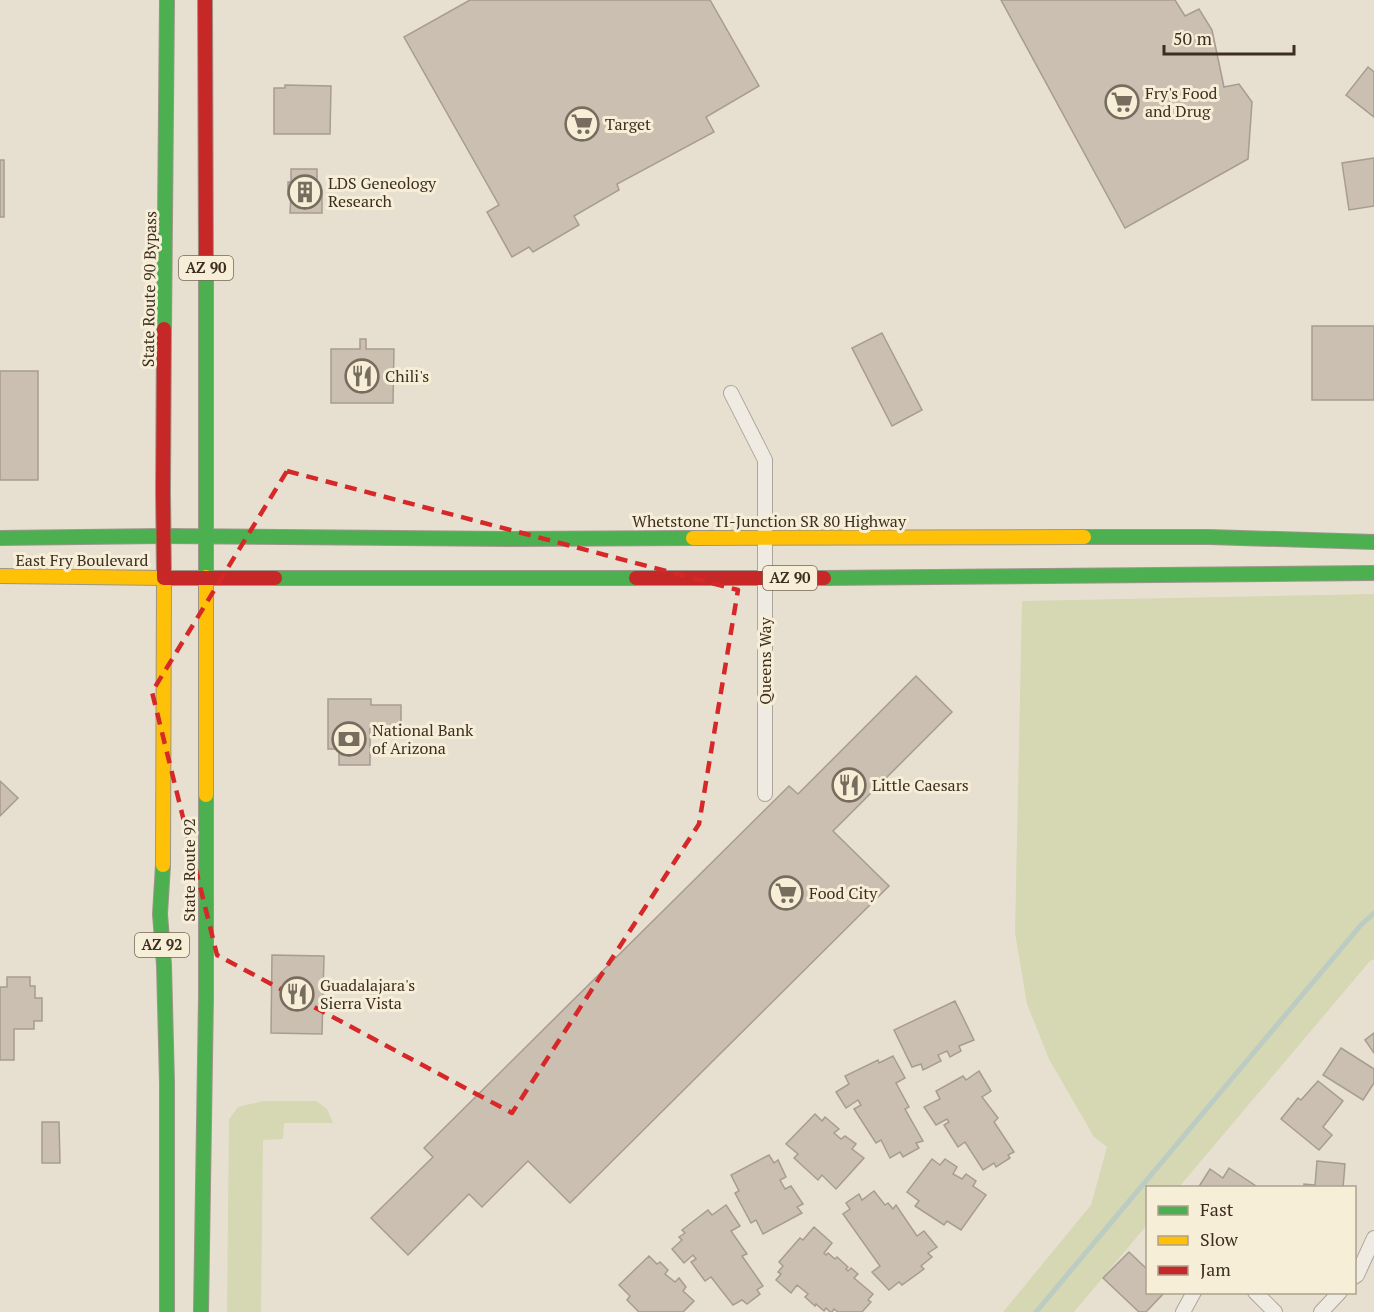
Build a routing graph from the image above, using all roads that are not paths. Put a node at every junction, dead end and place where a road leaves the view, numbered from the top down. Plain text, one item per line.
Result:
1 (167, 0) edge
2 (205, 0) edge
3 (731, 393) dead end
4 (163, 536) junction
5 (206, 536) junction
6 (765, 537) junction
7 (0, 538) edge
8 (1374, 542) edge
9 (1374, 573) edge
10 (0, 576) edge
11 (206, 577) junction
12 (164, 578) junction
13 (765, 579) junction
14 (765, 794) dead end
15 (1374, 1238) edge
16 (1356, 1276) edge
17 (1193, 1294) edge
18 (1256, 1294) edge
19 (1339, 1294) edge
20 (167, 1312) edge
21 (201, 1312) edge
22 (1183, 1312) edge
23 (1275, 1312) edge
24 (1321, 1312) edge

1 - 4 main road, State Route 90 Bypass / AZ 90
2 - 5 main road, AZ 90
3 - 6 street, Queens Way
4 - 5 main road, Whetstone TI-Junction SR 80 Highway
4 - 7 main road, East Fry Boulevard
4 - 12 main road, State Route 90 Bypass / AZ 90
5 - 6 main road, Whetstone TI-Junction SR 80 Highway
5 - 11 main road, State Route 92 / AZ 92
6 - 8 main road, Whetstone TI-Junction SR 80 Highway
6 - 13 street, Queens Way
9 - 13 main road, AZ 90
10 - 12 main road, East Fry Boulevard
11 - 12 main road, AZ 90
11 - 13 main road, AZ 90
11 - 21 main road, State Route 92 / AZ 92
12 - 20 main road, State Route 92 / AZ 92
13 - 14 street, Queens Way
15 - 16 street
17 - 22 street
18 - 23 street
19 - 24 street

